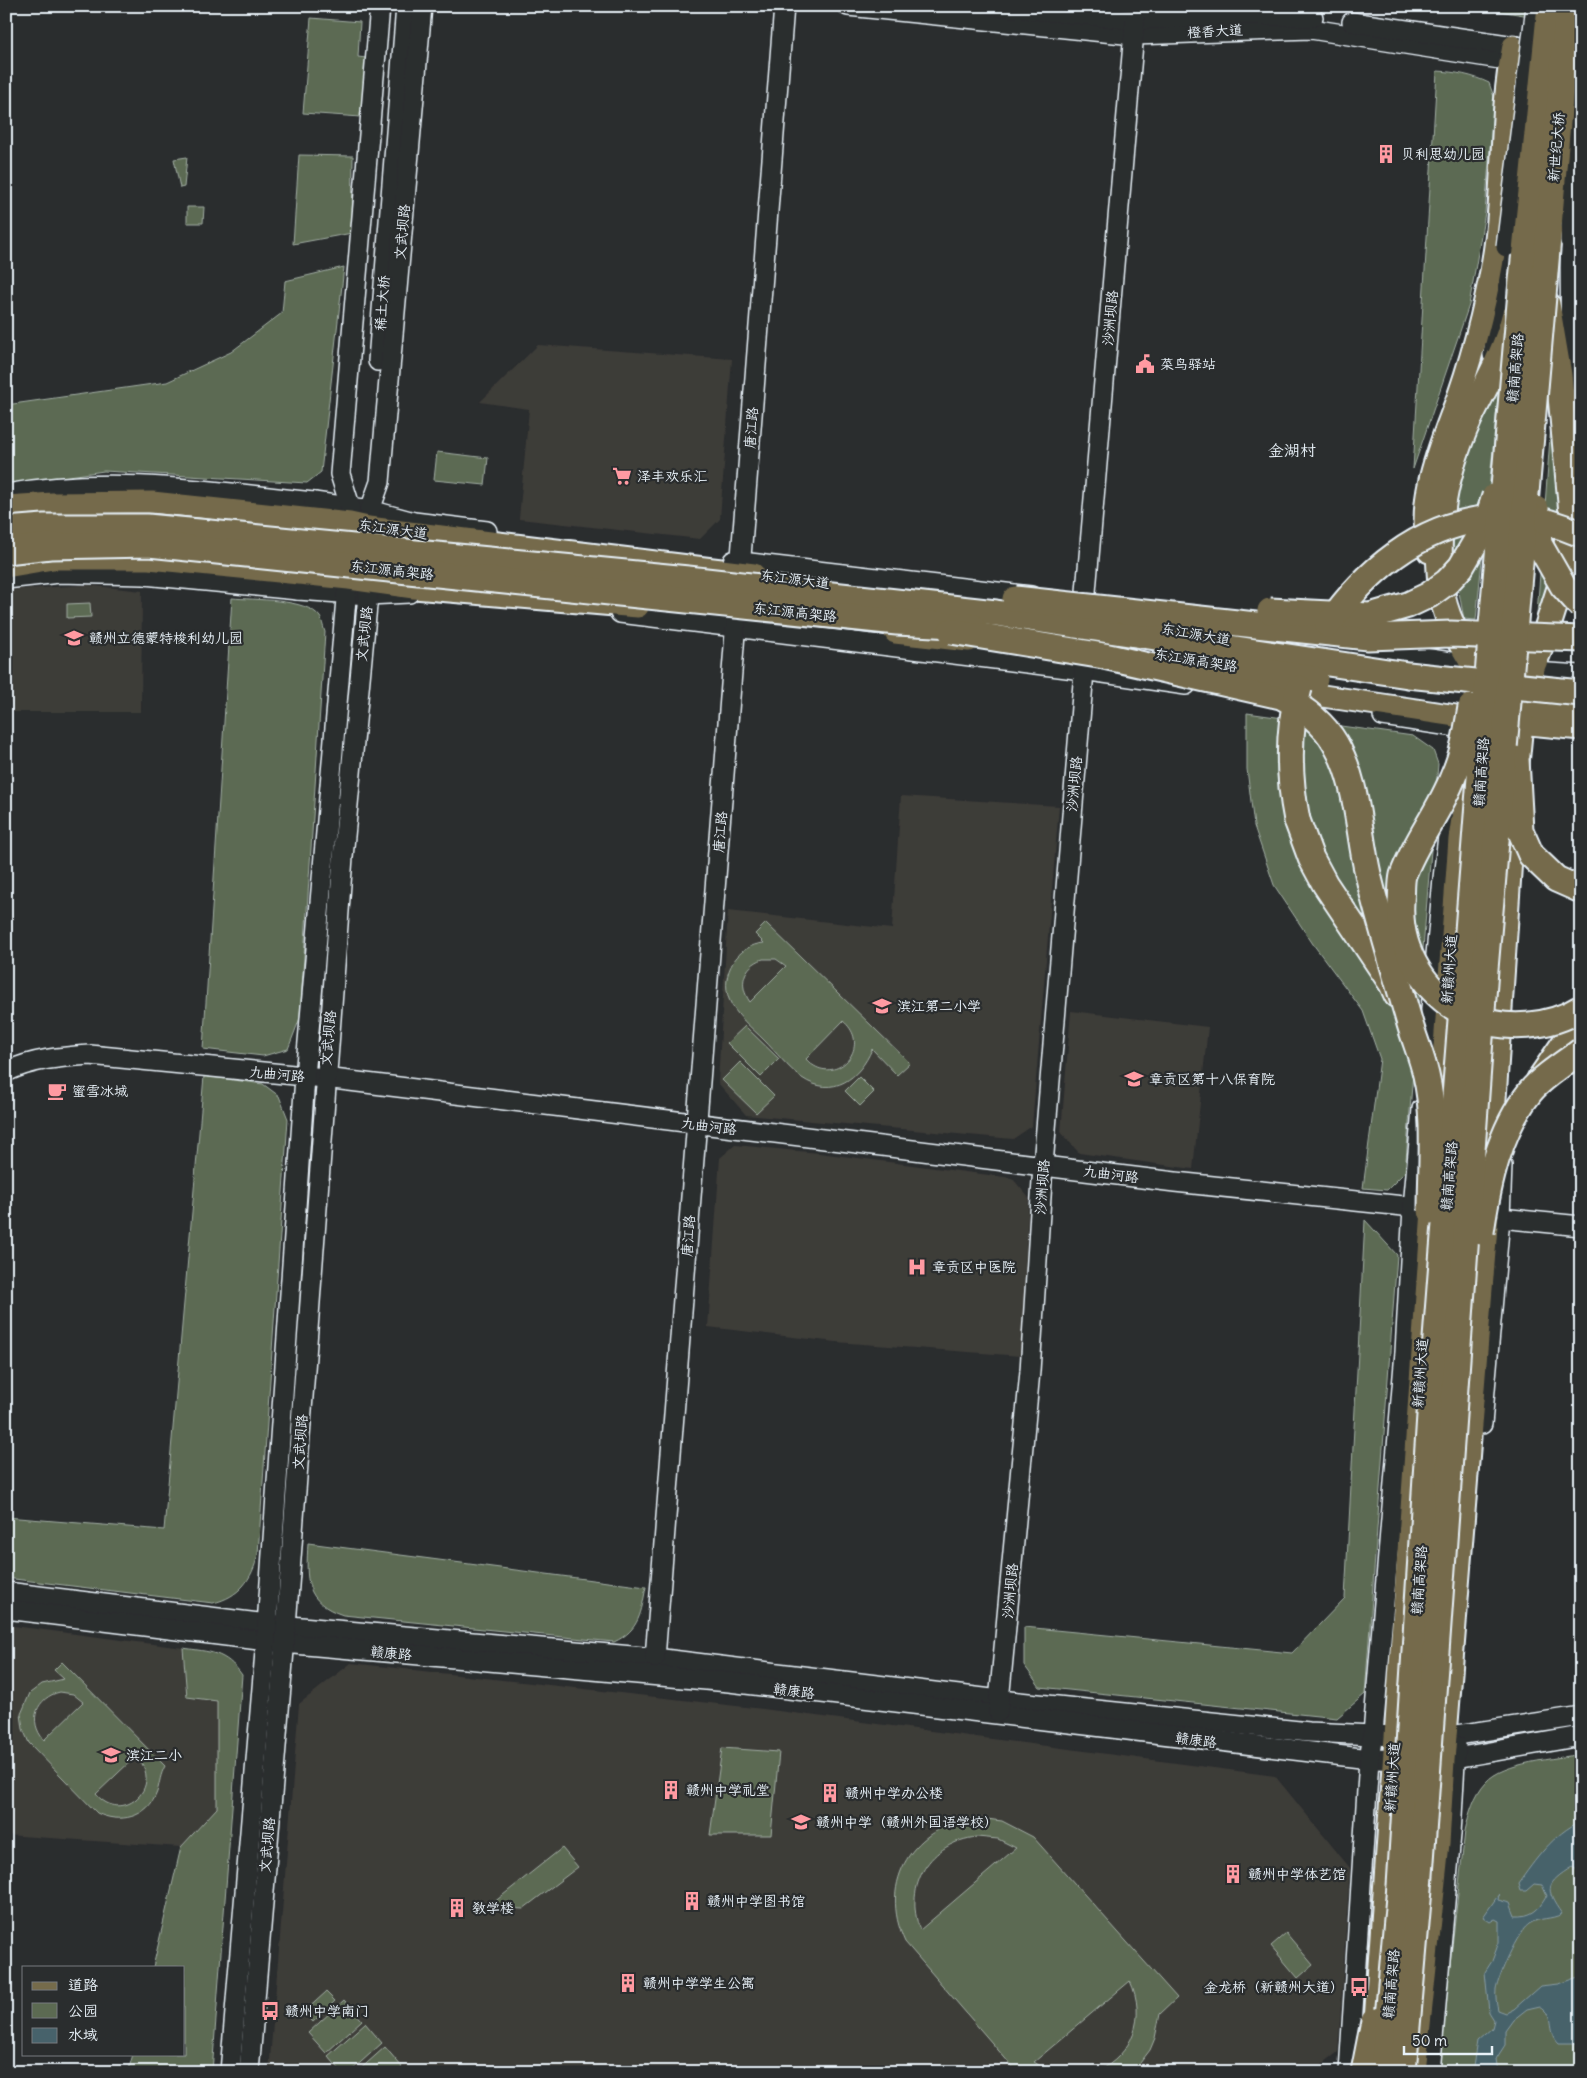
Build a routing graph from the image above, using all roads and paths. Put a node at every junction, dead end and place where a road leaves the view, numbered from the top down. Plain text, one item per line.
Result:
1 (380, 6) edge
2 (388, 6) edge
3 (406, 6) edge
4 (422, 6) edge
5 (784, 6) edge
6 (848, 6) edge
7 (993, 6) edge
8 (1536, 6) edge
9 (1550, 6) edge
10 (1568, 6) edge
11 (1007, 7) edge
12 (1134, 28) junction
13 (1581, 40) edge
14 (1511, 53) junction
15 (1581, 58) edge
16 (1581, 72) edge
17 (1533, 283) junction
18 (374, 292) junction
19 (1581, 471) edge
20 (1526, 493) junction
21 (6, 494) edge
22 (1504, 505) junction
23 (6, 506) edge
24 (1425, 514) junction
25 (360, 517) junction
26 (1581, 521) edge
27 (6, 530) edge
28 (1581, 534) edge
29 (6, 551) edge
30 (1581, 552) edge
31 (6, 567) edge
32 (740, 567) junction
33 (6, 579) edge
34 (688, 579) junction
35 (358, 587) junction
36 (1442, 597) junction
37 (1581, 606) edge
38 (1085, 608) junction
39 (737, 621) junction
40 (897, 622) junction
41 (1550, 634) junction
42 (1581, 639) edge
43 (1084, 665) junction
44 (1478, 671) junction
45 (1581, 675) edge
46 (1528, 678) junction
47 (1581, 688) edge
48 (1581, 693) edge
49 (1539, 706) junction
50 (1581, 710) edge
51 (1581, 714) edge
52 (1471, 725) junction
53 (1522, 729) junction
54 (1581, 729) edge
55 (1581, 737) edge
56 (1581, 890) edge
57 (1581, 1008) edge
58 (1410, 1024) junction
59 (1581, 1031) edge
60 (1581, 1051) edge
61 (6, 1072) edge
62 (305, 1076) junction
63 (325, 1078) junction
64 (1531, 1091) junction
65 (697, 1124) junction
66 (1043, 1165) junction
67 (1413, 1207) junction
68 (1500, 1218) junction
69 (1581, 1226) edge
70 (1441, 1414) junction
71 (6, 1592) edge
72 (6, 1609) edge
73 (276, 1634) junction
74 (655, 1658) junction
75 (999, 1708) junction
76 (1581, 1716) edge
77 (1384, 1735) junction
78 (1452, 1735) junction
79 (1581, 1736) edge
80 (1369, 1759) junction
81 (1449, 1759) junction
82 (1394, 1760) junction
83 (1410, 1888) junction
84 (230, 2072) edge
85 (249, 2072) edge
86 (1349, 2072) edge
87 (1364, 2072) edge
88 (1371, 2072) edge
89 (1383, 2072) edge
90 (1403, 2072) edge
91 (1415, 2072) edge
92 (1420, 2072) edge
93 (1430, 2072) edge

1 - 25 street, 文武坝路
2 - 18 street, 稀土大桥
3 - 18 street, 稀土大桥
4 - 25 street, 文武坝路
5 - 32 street, 唐江路
6 - 12 street, 橙香大道
7 - 11 street, 橙香大道
8 - 24 street, bridge
9 - 17 highway, 新世纪大桥, bridge
10 - 17 highway, 新世纪大桥, bridge
11 - 12 street, 橙香大道
12 - 14 street, 橙香大道
12 - 38 street, 沙洲坝路
13 - 19 street, bridge
14 - 15 street, 橙香大道
14 - 16 street, 橙香大道
14 - 24 main road
17 - 20 highway, 赣南高架路, bridge
17 - 22 highway, 赣南高架路, bridge
17 - 36 highway
17 - 37 highway, bridge
17 - 38 highway, bridge
17 - 46 highway
18 - 25 street, 稀土大桥
20 - 56 highway, bridge
20 - 70 highway, 赣南高架路, bridge
21 - 25 street
22 - 57 highway, bridge
22 - 70 highway, 赣南高架路, bridge
23 - 25 main road, 东江源大道
24 - 36 main road
25 - 32 main road, 东江源大道
25 - 35 street, 文武坝路
26 - 41 street
27 - 34 highway, 东江源高架路, bridge
28 - 58 highway, bridge
29 - 40 highway, 东江源高架路, bridge
30 - 41 main road
31 - 35 main road
32 - 38 main road, 东江源大道
32 - 39 street, 唐江路
33 - 35 street
34 - 38 highway, bridge
34 - 48 highway, 东江源高架路, bridge
35 - 39 main road
35 - 62 street, 文武坝路
35 - 63 street, 文武坝路
36 - 44 main road
38 - 42 highway, bridge
38 - 44 main road, 东江源大道
39 - 43 main road
39 - 65 street, 唐江路
40 - 49 highway, 东江源高架路, bridge
40 - 58 highway, bridge
41 - 46 street
43 - 52 main road
43 - 66 street, 沙洲坝路
44 - 46 main road, 东江源大道
44 - 52 main road, 新赣州大道
45 - 46 street
46 - 47 main road, 东江源大道
46 - 53 main road
49 - 50 highway, 东江源高架路
49 - 51 highway
52 - 53 main road
52 - 67 street
52 - 77 main road, 新赣州大道
53 - 54 main road
53 - 55 street
53 - 68 street
53 - 78 main road
58 - 70 highway, bridge
59 - 64 highway, bridge
60 - 64 highway, bridge
61 - 62 street, 九曲河路
62 - 63 street, 九曲河路
62 - 73 street, 文武坝路
63 - 65 street, 九曲河路
63 - 73 street, 文武坝路
64 - 70 highway, bridge
65 - 66 street, 九曲河路
65 - 74 street, 唐江路
66 - 67 street, 九曲河路
66 - 75 street, 沙洲坝路
67 - 77 street
68 - 69 street
68 - 78 street
70 - 83 highway, 赣南高架路, bridge
71 - 73 street, 赣康路
72 - 73 street, 赣康路
73 - 74 street, 赣康路
73 - 75 street, 赣康路
73 - 84 street, 文武坝路
73 - 85 street, 文武坝路
74 - 75 street, 赣康路
75 - 77 street, 赣康路
75 - 80 street, 赣康路
76 - 78 street, 赣康路
77 - 78 street, 赣康路
77 - 80 street
77 - 82 main road, 新赣州大道
78 - 81 main road
79 - 81 street, 赣康路
80 - 82 street, 赣康路
80 - 86 street
81 - 82 street, 赣康路
81 - 91 main road
81 - 93 street
82 - 88 main road, 新赣州大道
83 - 87 highway, bridge
83 - 89 highway, 赣南高架路, bridge
83 - 90 highway, 赣南高架路, bridge
83 - 92 highway, bridge

